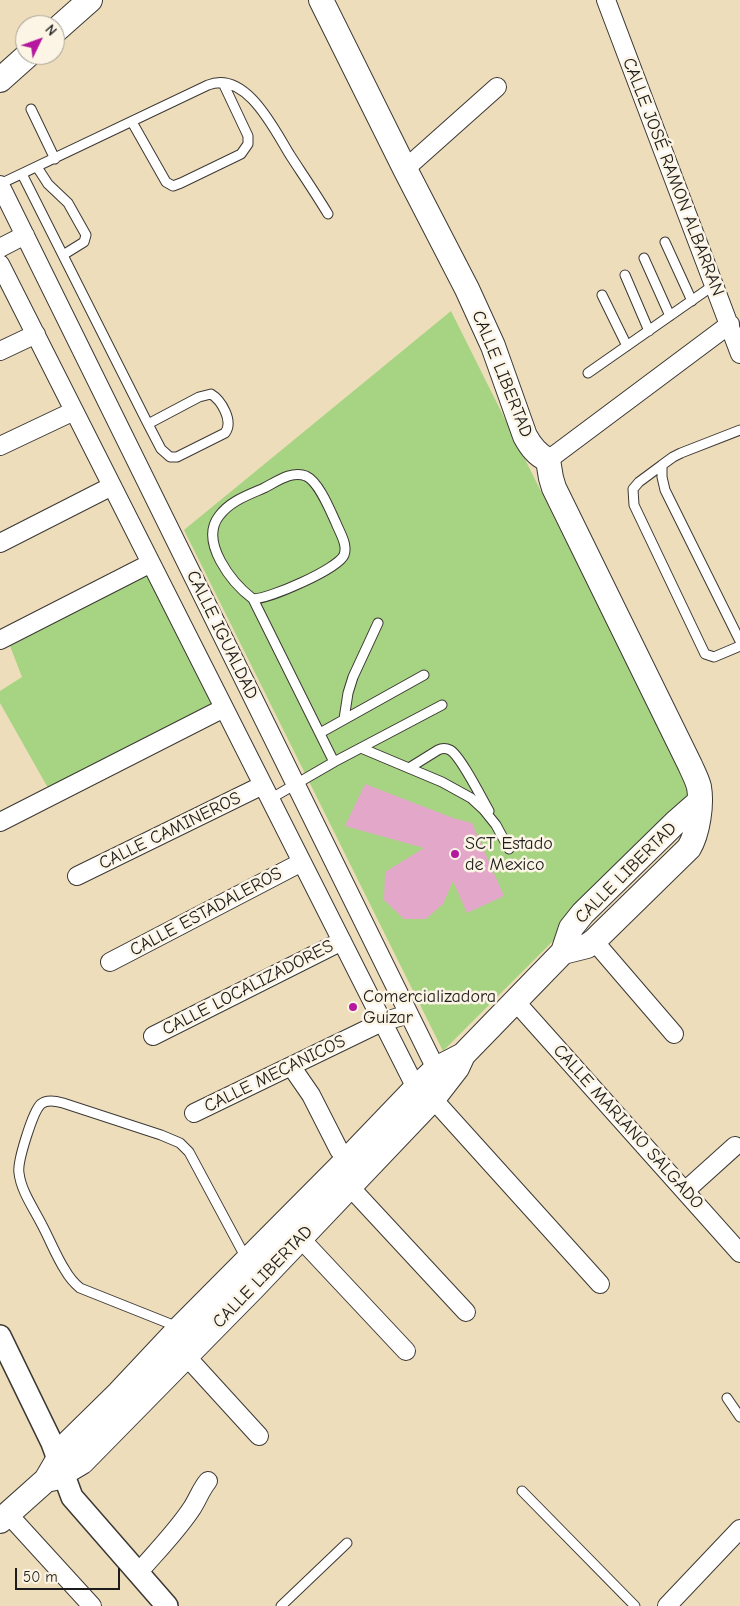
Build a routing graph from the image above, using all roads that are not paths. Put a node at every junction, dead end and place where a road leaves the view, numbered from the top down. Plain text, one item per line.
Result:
1 (90, 0) edge
2 (321, 0) edge
3 (606, 0) edge
4 (65, 22) edge
5 (17, 65) edge
6 (0, 80) edge
7 (223, 83) junction
8 (497, 87) dead end
9 (31, 109) dead end
10 (132, 122) junction
11 (55, 159) junction
12 (37, 167) junction
13 (405, 169) junction
14 (22, 174) junction
15 (0, 184) edge
16 (328, 214) dead end
17 (25, 235) junction
18 (665, 242) dead end
19 (0, 248) edge
20 (63, 255) junction
21 (644, 258) dead end
22 (0, 264) edge
23 (625, 275) dead end
24 (714, 286) junction
25 (602, 295) dead end
26 (692, 300) junction
27 (670, 316) junction
28 (730, 324) junction
29 (649, 331) junction
30 (36, 334) junction
31 (627, 346) junction
32 (0, 350) edge
33 (740, 354) edge
34 (588, 372) dead end
35 (74, 411) junction
36 (148, 424) junction
37 (740, 430) edge
38 (0, 446) edge
39 (548, 460) junction
40 (662, 465) junction
41 (112, 486) junction
42 (0, 543) edge
43 (151, 563) junction
44 (253, 599) junction
45 (378, 623) dead end
46 (0, 640) edge
47 (740, 640) edge
48 (740, 646) edge
49 (424, 674) dead end
50 (442, 706) dead end
51 (224, 708) junction
52 (344, 719) junction
53 (320, 732) junction
54 (361, 748) junction
55 (334, 762) junction
56 (409, 768) junction
57 (295, 784) junction
58 (266, 792) junction
59 (700, 801) junction
60 (0, 822) edge
61 (496, 825) junction
62 (509, 849) dead end
63 (302, 862) junction
64 (76, 876) dead end
65 (594, 940) junction
66 (342, 941) junction
67 (563, 952) junction
68 (110, 962) dead end
69 (515, 1001) junction
70 (409, 1014) junction
71 (382, 1022) junction
72 (674, 1034) dead end
73 (153, 1036) dead end
74 (291, 1066) junction
75 (432, 1085) junction
76 (194, 1113) dead end
77 (735, 1146) dead end
78 (348, 1159) junction
79 (350, 1187) junction
80 (685, 1191) junction
81 (300, 1239) junction
82 (740, 1253) edge
83 (247, 1260) junction
84 (600, 1284) dead end
85 (466, 1312) dead end
86 (180, 1328) junction
87 (0, 1336) edge
88 (406, 1351) dead end
89 (186, 1356) junction
90 (727, 1398) dead end
91 (740, 1417) edge
92 (259, 1436) dead end
93 (58, 1472) junction
94 (208, 1481) dead end
95 (522, 1491) dead end
96 (4, 1517) edge
97 (740, 1529) edge
98 (347, 1543) dead end
99 (138, 1572) junction
100 (92, 1606) edge
101 (166, 1606) edge
102 (281, 1606) edge
103 (635, 1606) edge
104 (667, 1606) edge

1 - 4 main road
2 - 13 main road, CALLE LIBERTAD
3 - 24 street, CALLE JOSÉ RAMON ALBARRAN
5 - 6 main road
7 - 10 lane
7 - 10 lane
7 - 16 lane
8 - 13 street
9 - 11 lane
10 - 11 lane
11 - 12 lane
12 - 14 lane
12 - 20 lane
13 - 39 main road, CALLE LIBERTAD
14 - 15 lane
14 - 20 lane
15 - 17 street, CALLE IGUALDAD
17 - 19 street
17 - 57 street, CALLE IGUALDAD
18 - 26 lane
20 - 36 lane
21 - 27 lane
22 - 30 street, CALLE IGUALDAD
23 - 29 lane
24 - 26 lane
24 - 28 street, CALLE JOSÉ RAMON ALBARRAN
25 - 31 lane
26 - 27 lane
27 - 29 lane
28 - 33 street, CALLE JOSÉ RAMON ALBARRAN
28 - 39 street
29 - 31 lane
30 - 32 street
30 - 35 street, CALLE IGUALDAD
31 - 34 lane
35 - 38 street
35 - 41 street, CALLE IGUALDAD
36 - 36 lane
37 - 40 lane
39 - 59 main road, CALLE LIBERTAD
40 - 47 lane
40 - 48 lane
41 - 42 street
41 - 43 street, CALLE IGUALDAD
43 - 46 street
43 - 51 street, CALLE IGUALDAD
44 - 44 lane
44 - 53 lane
45 - 52 lane
49 - 52 lane
50 - 54 lane
51 - 58 street, CALLE IGUALDAD
51 - 60 street
52 - 53 lane
53 - 55 lane
54 - 55 lane
54 - 56 lane
55 - 57 lane
56 - 61 lane
56 - 61 lane
57 - 58 lane
57 - 70 street, CALLE IGUALDAD
58 - 63 street, CALLE IGUALDAD
58 - 64 street, CALLE CAMINEROS
59 - 65 main road, CALLE LIBERTAD
59 - 67 main road, CALLE LIBERTAD
61 - 62 lane
63 - 66 street, CALLE IGUALDAD
63 - 68 street, CALLE ESTADALEROS
65 - 67 main road, CALLE LIBERTAD
65 - 72 street
66 - 71 street, CALLE IGUALDAD
66 - 73 street, CALLE LOCALIZADORES
67 - 69 main road, CALLE LIBERTAD
69 - 75 main road, CALLE LIBERTAD
69 - 80 street, CALLE MARIANO SALGADO
70 - 71 street, CALLE MECANICOS
70 - 75 street, CALLE IGUALDAD
71 - 74 street, CALLE MECANICOS
71 - 75 street, CALLE IGUALDAD
74 - 76 street, CALLE MECANICOS
74 - 78 street
75 - 78 main road, CALLE LIBERTAD
75 - 79 main road, CALLE LIBERTAD
75 - 84 street
77 - 80 street
78 - 83 main road, CALLE LIBERTAD
79 - 81 main road, CALLE LIBERTAD
79 - 85 street
80 - 82 street, CALLE MARIANO SALGADO
81 - 88 street
81 - 89 main road, CALLE LIBERTAD
83 - 86 main road, CALLE LIBERTAD
83 - 86 lane
86 - 93 main road, CALLE LIBERTAD
87 - 93 street
89 - 92 street
89 - 93 main road, CALLE LIBERTAD
90 - 91 lane
93 - 96 main road, CALLE LIBERTAD
93 - 99 street
94 - 99 street
95 - 103 lane
96 - 100 street
97 - 104 street
98 - 102 lane
99 - 101 street

